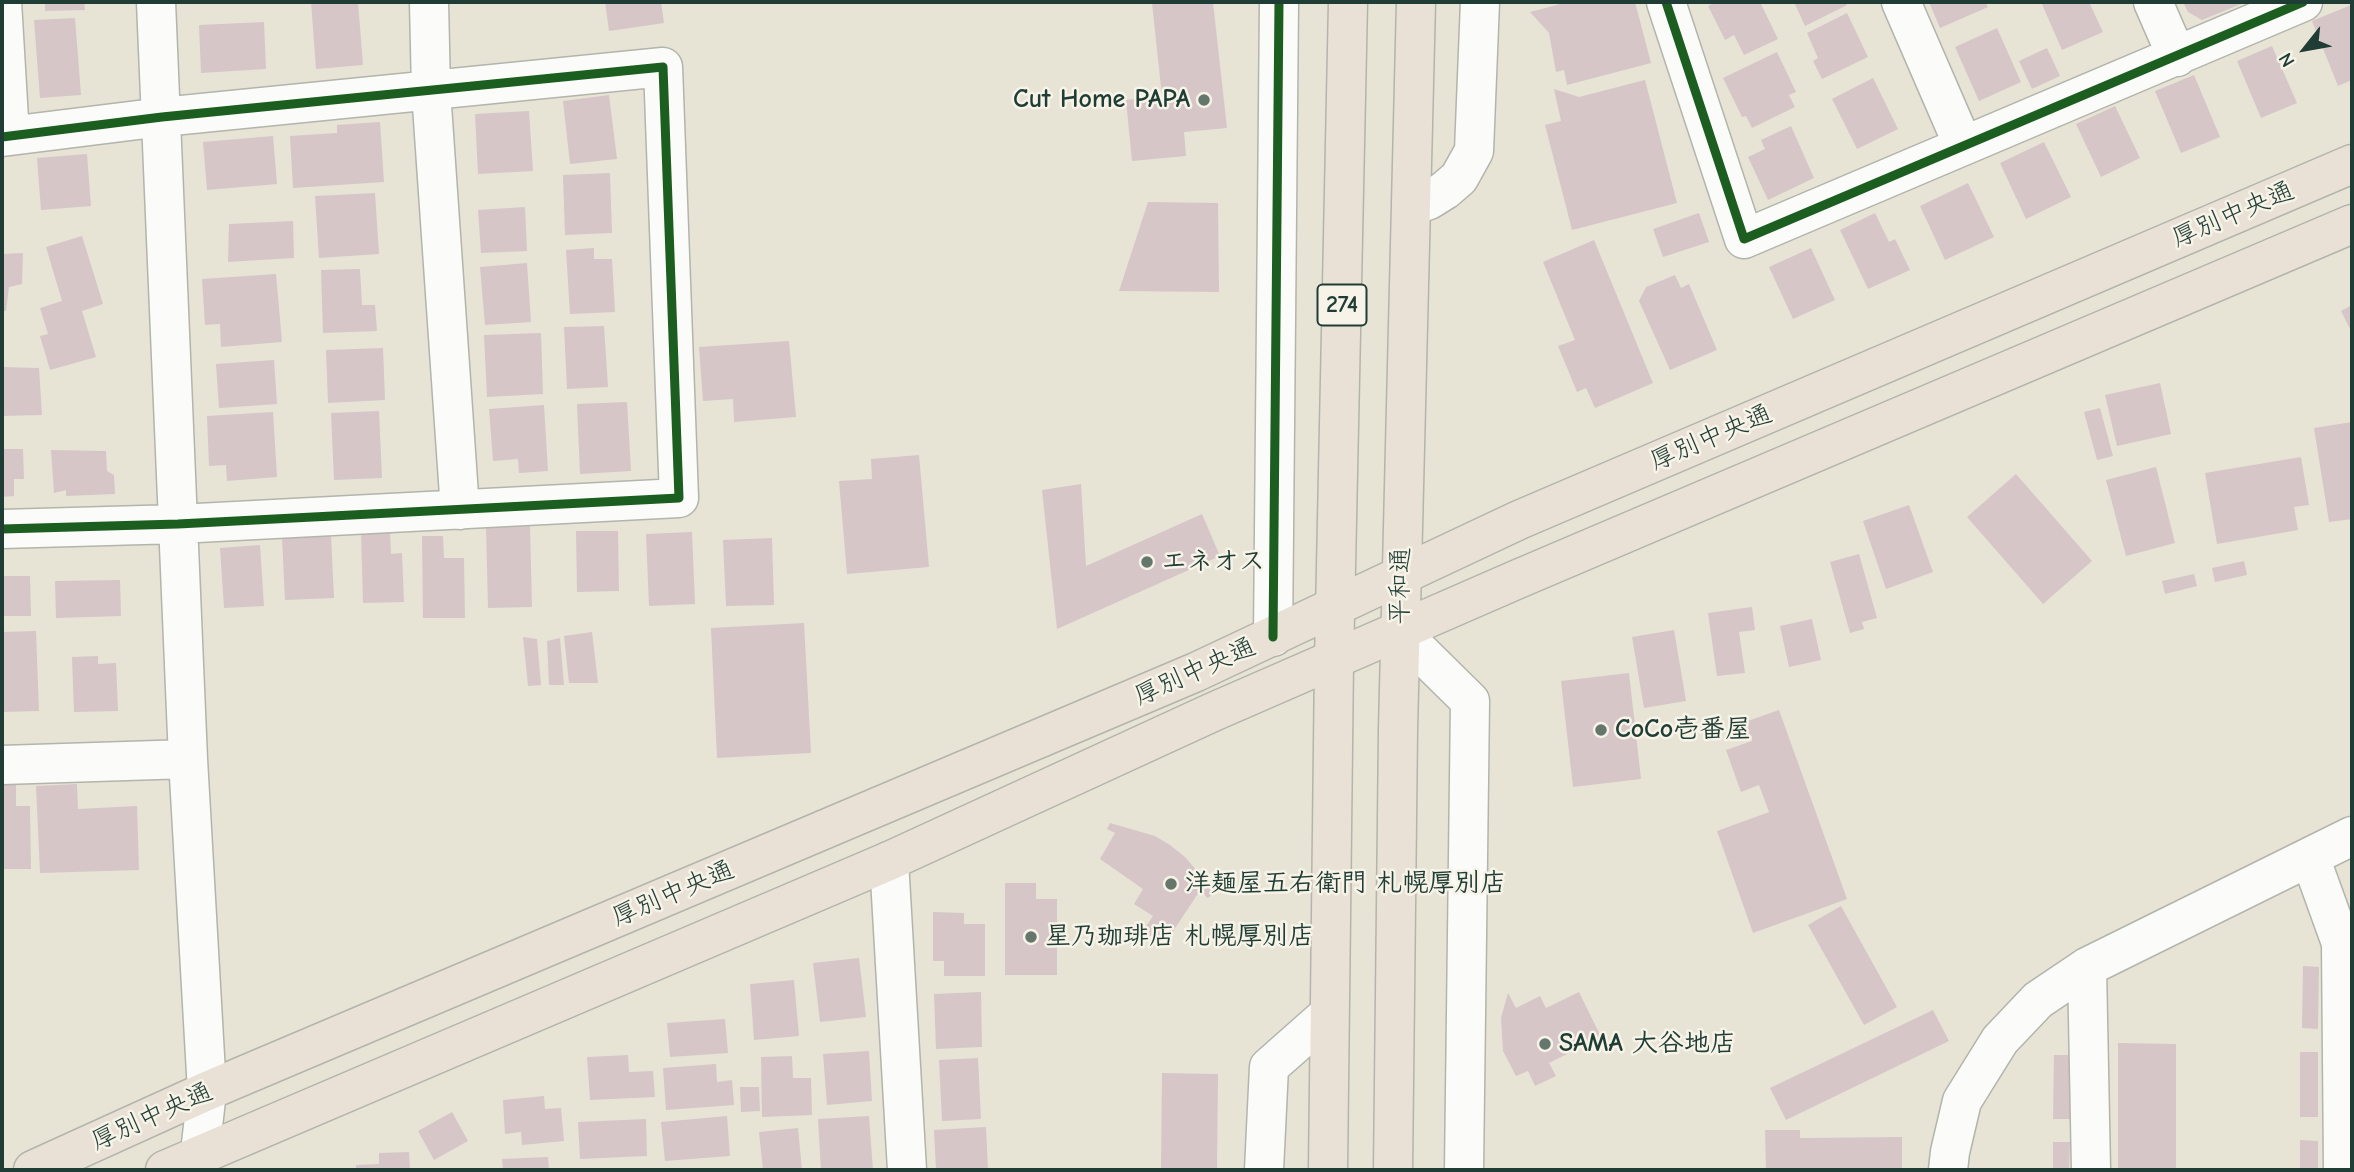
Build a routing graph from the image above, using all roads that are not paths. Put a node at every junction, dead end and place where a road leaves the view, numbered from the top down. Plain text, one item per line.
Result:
1 (2, 2) edge
2 (156, 2) edge
3 (429, 2) edge
4 (1279, 2) edge
5 (1348, 2) edge
6 (1416, 2) edge
7 (1480, 2) edge
8 (1666, 2) edge
9 (1901, 2) edge
10 (2153, 2) edge
11 (2303, 2) edge
12 (2177, 57) junction
13 (431, 91) junction
14 (162, 117) junction
15 (6, 136) edge
16 (1963, 145) junction
17 (2352, 164) edge
18 (1412, 206) junction
19 (2352, 224) edge
20 (460, 510) junction
21 (178, 524) junction
22 (2, 529) edge
23 (1401, 577) junction
24 (1335, 608) junction
25 (1400, 632) junction
26 (1273, 636) junction
27 (1334, 661) junction
28 (188, 759) junction
29 (2, 765) edge
30 (2352, 836) edge
31 (2310, 857) junction
32 (889, 861) junction
33 (2087, 967) junction
34 (1329, 1014) junction
35 (207, 1091) junction
36 (187, 1165) edge
37 (33, 1170) edge
38 (907, 1170) edge
39 (1264, 1170) edge
40 (1328, 1170) edge
41 (1392, 1170) edge
42 (1464, 1170) edge
43 (1948, 1170) edge
44 (2091, 1170) edge
45 (2343, 1170) edge

1 - 15 street
2 - 14 street
3 - 13 street
4 - 26 street
5 - 24 main road, 274
6 - 18 main road, 平和通
7 - 18 street
8 - 16 street
9 - 16 street
10 - 12 street
11 - 12 street
12 - 16 street
13 - 14 street
13 - 20 street
13 - 20 street
14 - 15 street
14 - 21 street
17 - 23 main road, 厚別中央通
18 - 23 main road, 平和通
19 - 25 main road, 厚別中央通
20 - 21 street
21 - 22 street
21 - 28 street
23 - 24 main road, 厚別中央通
23 - 25 main road, 平和通
24 - 26 main road, 厚別中央通
24 - 27 main road, 274
25 - 27 main road, 厚別中央通
25 - 41 main road, 平和通
25 - 42 street
26 - 35 main road, 厚別中央通
27 - 32 main road, 厚別中央通
27 - 34 main road, 274
28 - 29 street
28 - 35 street
30 - 31 street
31 - 33 street
31 - 45 street
32 - 36 main road, 厚別中央通
32 - 38 street
33 - 43 street
33 - 44 street
34 - 39 street
34 - 40 main road, 274
35 - 36 street
35 - 37 main road, 厚別中央通

